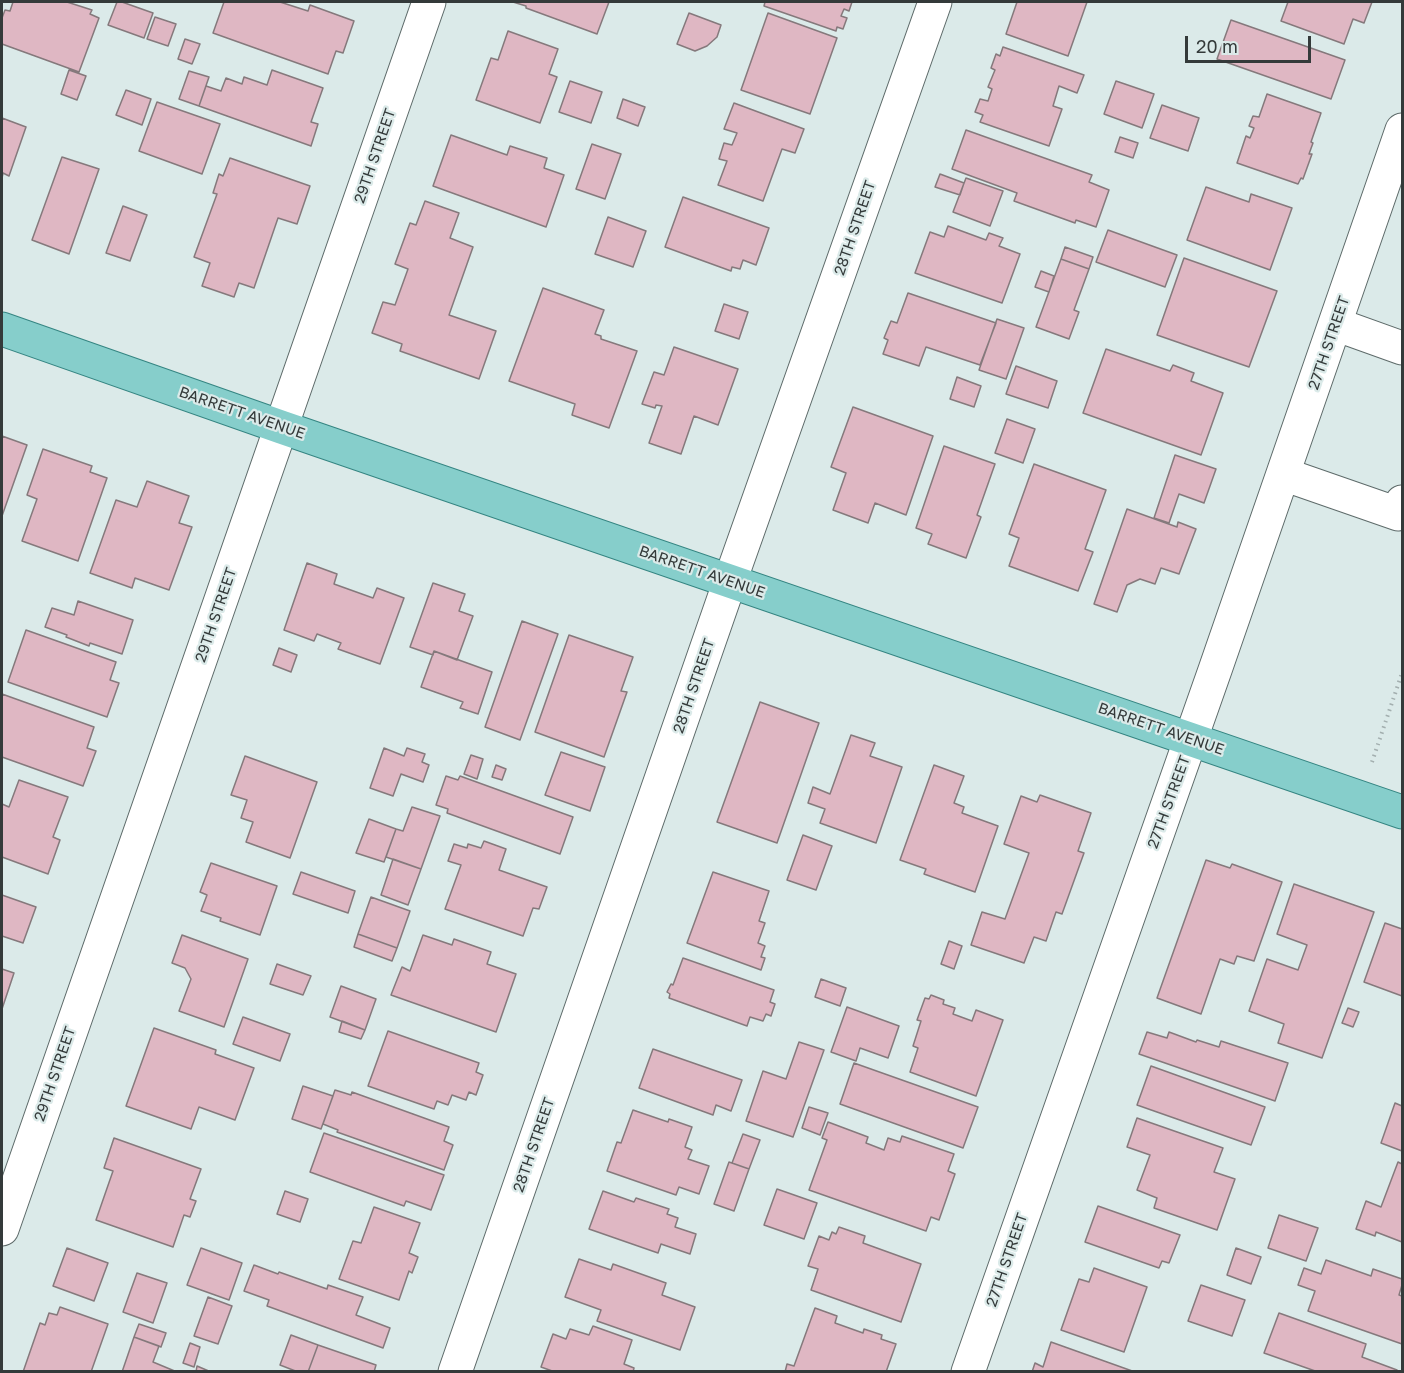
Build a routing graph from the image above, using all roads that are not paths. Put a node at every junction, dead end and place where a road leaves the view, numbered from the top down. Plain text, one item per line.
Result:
1 (429, 2) edge
2 (935, 2) edge
3 (1402, 130) edge
4 (1335, 324) junction
5 (2, 329) edge
6 (1402, 348) edge
7 (281, 427) junction
8 (1283, 474) junction
9 (1402, 502) edge
10 (730, 582) junction
11 (1191, 739) junction
12 (1402, 812) edge
13 (2, 1229) edge
14 (455, 1371) edge
15 (968, 1371) edge

1 - 7 street, 29TH STREET
2 - 10 street, 28TH STREET
3 - 4 street, 27TH STREET
4 - 6 street
4 - 8 street, 27TH STREET
5 - 7 main road, BARRETT AVENUE
7 - 10 main road, BARRETT AVENUE
7 - 13 street, 29TH STREET
8 - 9 street
8 - 11 street, 27TH STREET
10 - 11 main road, BARRETT AVENUE
10 - 14 street, 28TH STREET
11 - 12 main road, BARRETT AVENUE
11 - 15 street, 27TH STREET

